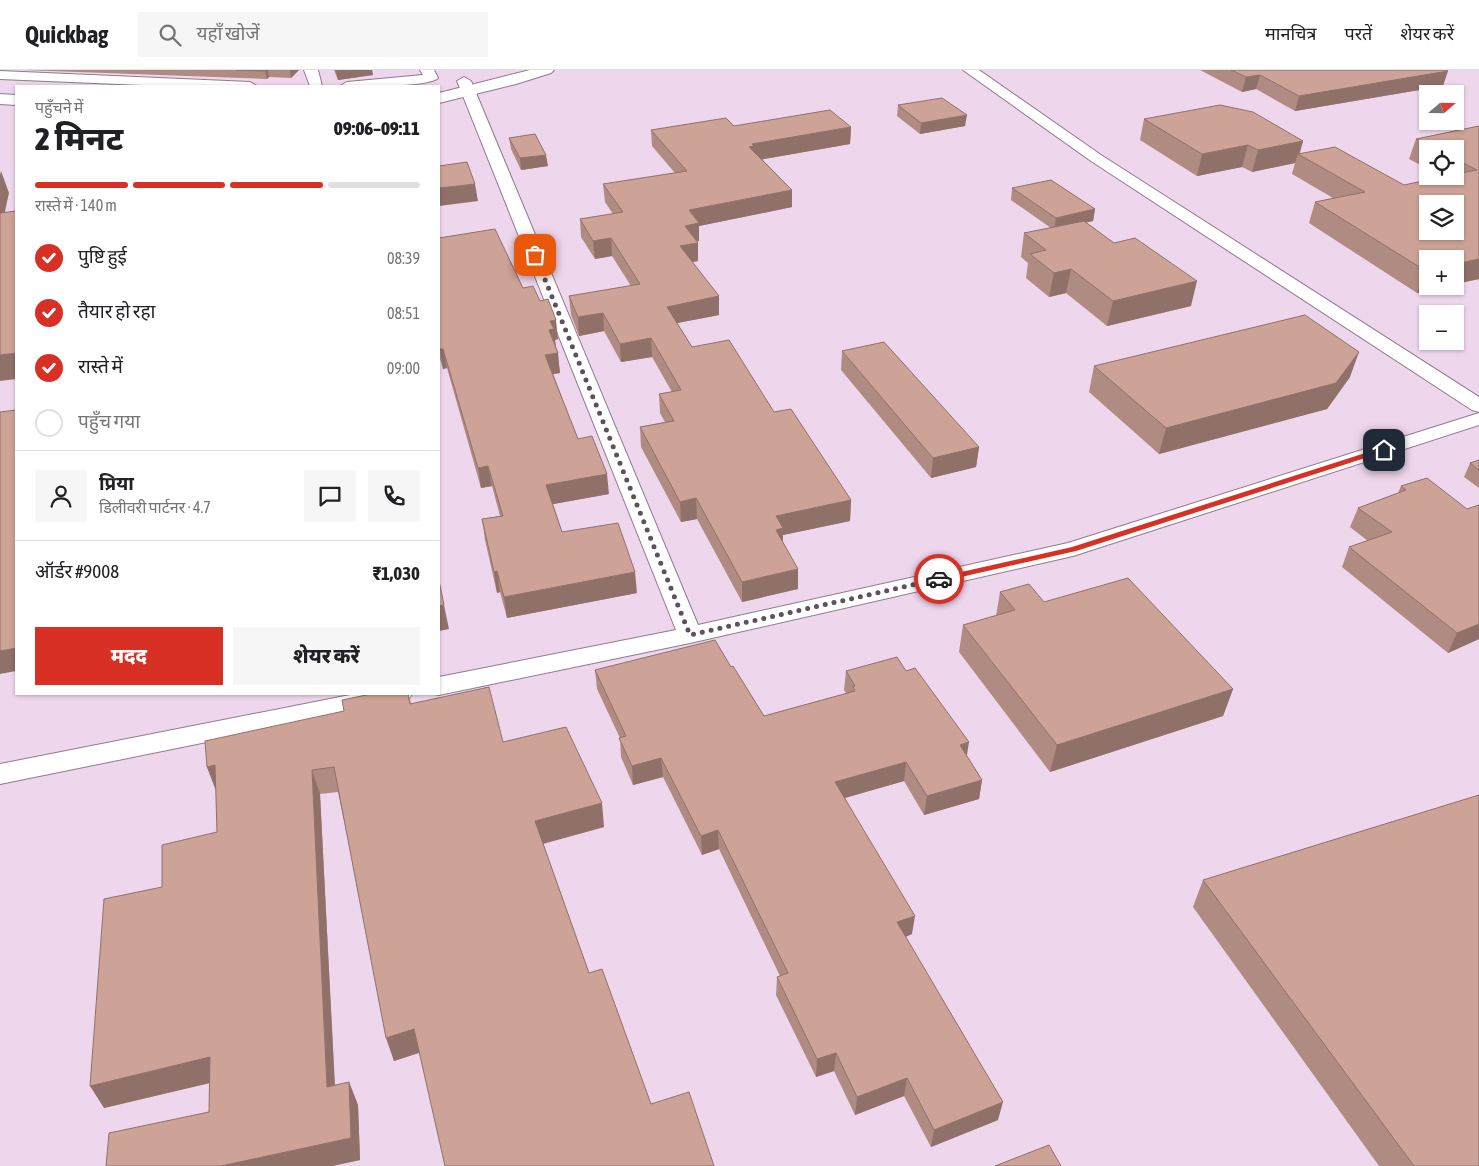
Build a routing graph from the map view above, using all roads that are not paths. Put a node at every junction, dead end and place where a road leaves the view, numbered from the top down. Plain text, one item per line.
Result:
1 (311, 70) edge
2 (427, 70) edge
3 (512, 70) edge
4 (546, 70) edge
5 (970, 70) edge
6 (0, 75) edge
7 (86, 78) edge
8 (230, 85) edge
9 (316, 85) edge
10 (358, 85) edge
11 (467, 86) junction
12 (440, 87) edge
13 (0, 89) edge
14 (15, 90) edge
15 (440, 98) edge
16 (0, 99) edge
17 (15, 100) edge
18 (1479, 406) edge
19 (1479, 419) edge
20 (690, 635) junction
21 (440, 686) edge
22 (394, 695) edge
23 (0, 774) edge

1 - 9 street
2 - 10 street
3 - 11 street
4 - 11 street
5 - 18 street
6 - 7 street
7 - 8 street
11 - 12 street
11 - 15 street
11 - 20 street
13 - 14 street
16 - 17 street
19 - 20 street
20 - 21 street
22 - 23 street

